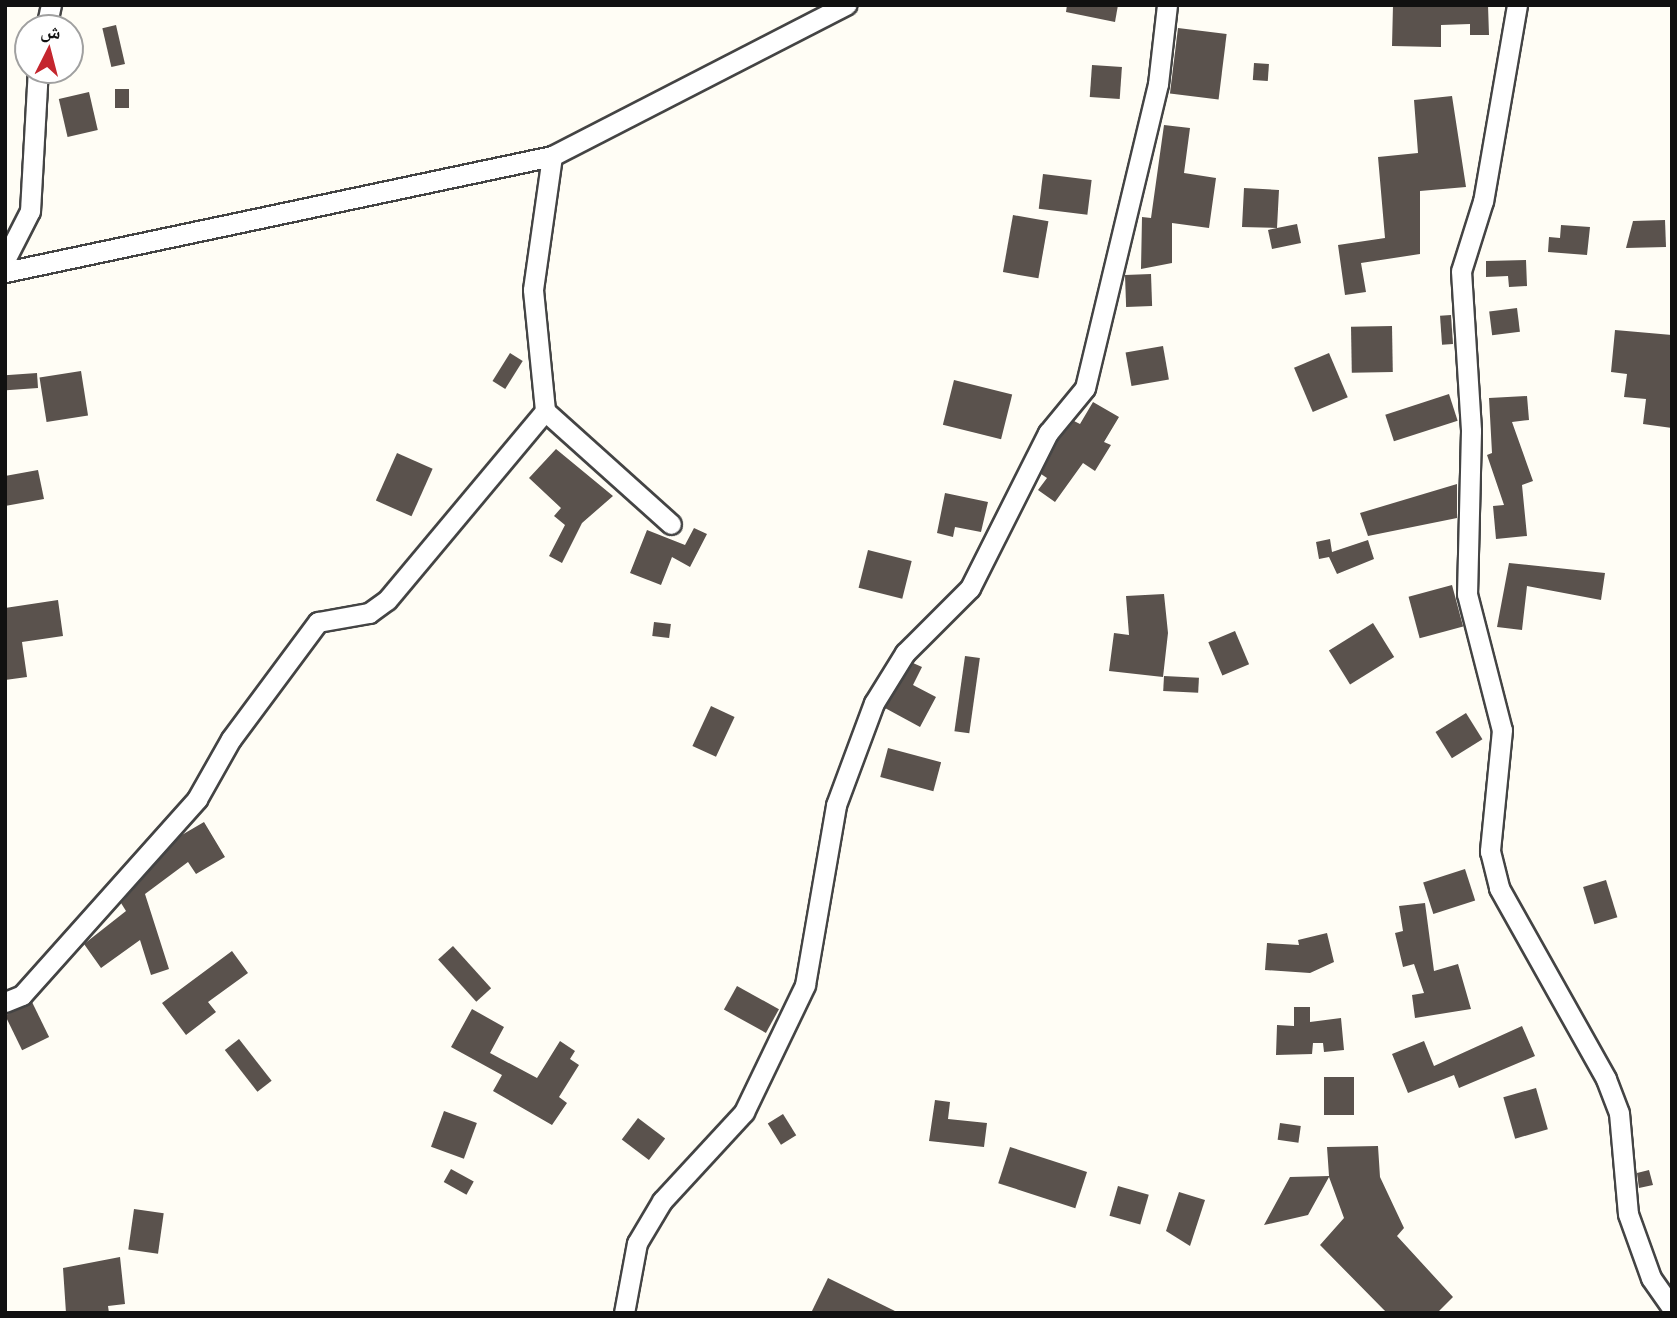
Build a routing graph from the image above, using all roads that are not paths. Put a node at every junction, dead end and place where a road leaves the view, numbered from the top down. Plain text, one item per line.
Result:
1 (846, 5) edge
2 (1167, 5) edge
3 (1517, 5) edge
4 (37, 84) edge
5 (552, 156) junction
6 (5, 260) edge
7 (5, 272) edge
8 (545, 411) junction
9 (671, 524) dead end
10 (5, 1002) edge
11 (1672, 1308) edge
12 (624, 1313) edge

1 - 5 street
2 - 12 street
3 - 11 street
4 - 6 street
5 - 7 street
5 - 8 street
8 - 9 street
8 - 10 street

